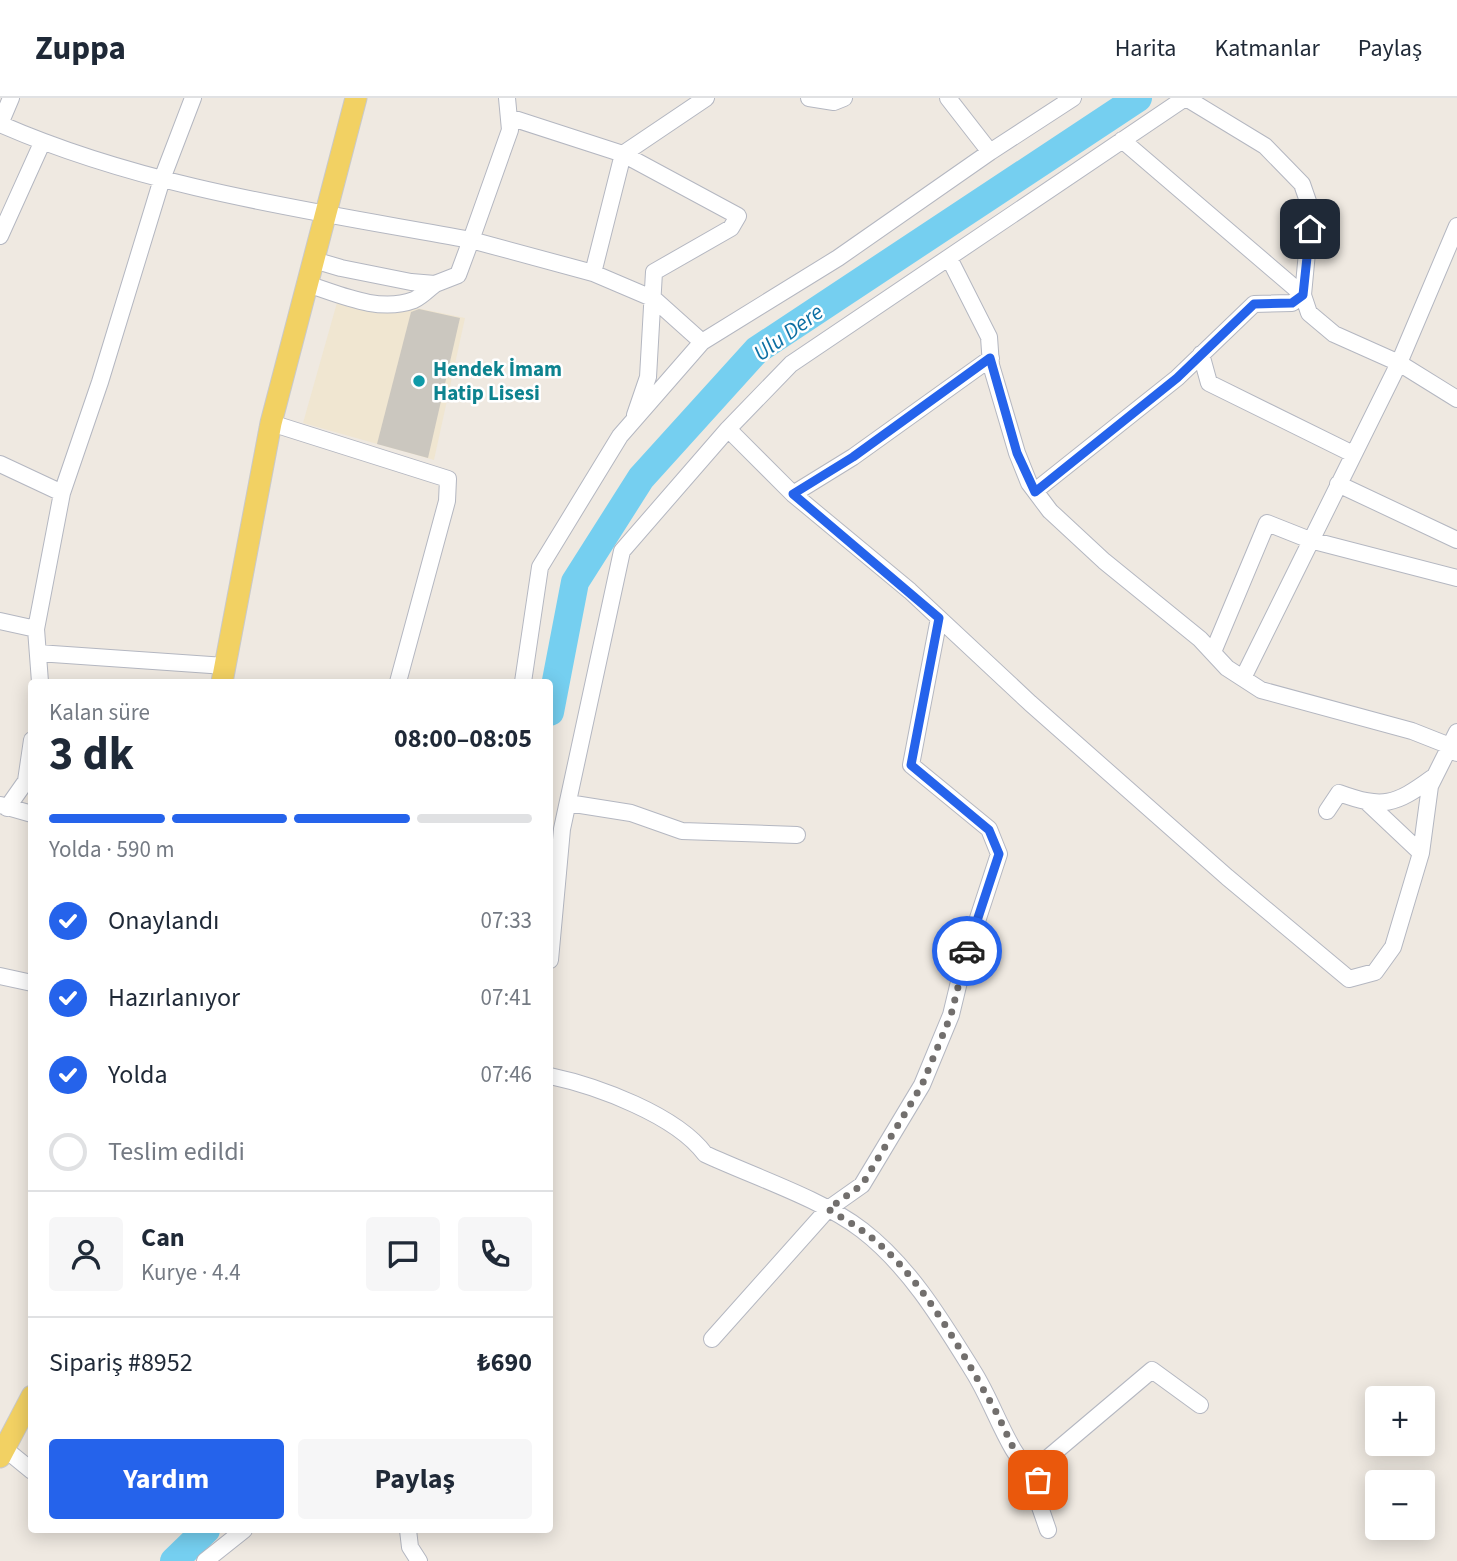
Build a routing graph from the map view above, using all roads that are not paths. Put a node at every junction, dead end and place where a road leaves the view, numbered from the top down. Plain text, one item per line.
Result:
1 (193, 98) edge
2 (356, 98) edge
3 (507, 98) edge
4 (706, 98) edge
5 (810, 98) edge
6 (844, 98) edge
7 (948, 98) edge
8 (1073, 98) edge
9 (1186, 98) edge
10 (6, 102) edge
11 (509, 117) junction
12 (0, 124) edge
13 (1122, 140) junction
14 (42, 143) junction
15 (990, 152) junction
16 (623, 154) junction
17 (162, 179) junction
18 (326, 213) junction
19 (1457, 226) edge
20 (0, 236) edge
21 (471, 240) junction
22 (1452, 252) edge
23 (949, 258) junction
24 (314, 260) junction
25 (593, 273) junction
26 (307, 284) junction
27 (435, 284) junction
28 (1303, 295) junction
29 (654, 299) junction
30 (702, 342) junction
31 (1201, 354) junction
32 (990, 358) junction
33 (1399, 363) junction
34 (1457, 399) edge
35 (633, 422) junction
36 (271, 423) junction
37 (728, 429) junction
38 (1353, 454) junction
39 (0, 464) edge
40 (1338, 484) junction
41 (1035, 492) junction
42 (62, 493) junction
43 (793, 494) junction
44 (1310, 540) junction
45 (1457, 540) edge
46 (1457, 578) edge
47 (939, 618) junction
48 (0, 621) edge
49 (36, 629) junction
50 (1213, 652) junction
51 (38, 653) junction
52 (223, 674) edge
53 (1242, 678) junction
54 (40, 679) edge
55 (399, 679) edge
56 (523, 679) edge
57 (1455, 744) edge
58 (28, 767) edge
59 (1432, 778) junction
60 (568, 803) junction
61 (1368, 803) junction
62 (3, 806) edge
63 (1326, 811) dead end
64 (28, 813) edge
65 (797, 835) dead end
66 (1421, 853) junction
67 (553, 927) edge
68 (0, 976) edge
69 (28, 982) edge
70 (553, 1077) edge
71 (828, 1209) junction
72 (712, 1339) dead end
73 (28, 1403) edge
74 (1200, 1405) dead end
75 (2, 1450) edge
76 (1020, 1464) junction
77 (28, 1468) edge
78 (1048, 1530) dead end
79 (240, 1533) edge
80 (408, 1533) edge
81 (411, 1554) edge
82 (205, 1561) edge
83 (419, 1561) edge

1 - 17 street
2 - 18 main road
3 - 11 street
4 - 16 street
5 - 6 street
7 - 15 street
8 - 15 street
9 - 13 street
9 - 28 street
10 - 12 street
11 - 16 street
11 - 21 street
12 - 14 street
13 - 23 street
13 - 28 street
14 - 17 street
14 - 20 street
15 - 30 street
16 - 25 street
16 - 29 street
17 - 18 street
17 - 42 street
18 - 21 street
18 - 24 main road
19 - 22 street
21 - 25 street
21 - 27 street
22 - 33 street
23 - 32 street
23 - 37 street
24 - 26 main road
24 - 27 street
25 - 29 street
26 - 27 street
26 - 36 main road
28 - 31 street
28 - 33 street
29 - 30 street
29 - 35 street
30 - 35 street
31 - 38 street
31 - 41 street
32 - 41 street
32 - 43 street
33 - 34 street
33 - 38 street
35 - 56 street
36 - 52 main road
36 - 55 street
37 - 43 street
37 - 60 street
38 - 40 street
39 - 42 street
40 - 44 street
40 - 45 street
41 - 50 street
42 - 49 street
43 - 47 street
44 - 46 street
44 - 50 street
44 - 53 street
47 - 66 street
47 - 71 street
48 - 49 street
49 - 51 street
50 - 53 street
51 - 52 street
51 - 54 street
53 - 57 street
57 - 59 street
58 - 62 street
59 - 61 street
59 - 66 street
60 - 65 street
60 - 67 street
61 - 63 street
61 - 66 street
62 - 64 street
68 - 69 street
70 - 71 street
71 - 72 street
71 - 76 street
73 - 75 main road
74 - 76 street
75 - 77 street
76 - 78 street
79 - 82 street
80 - 81 street
81 - 83 street

